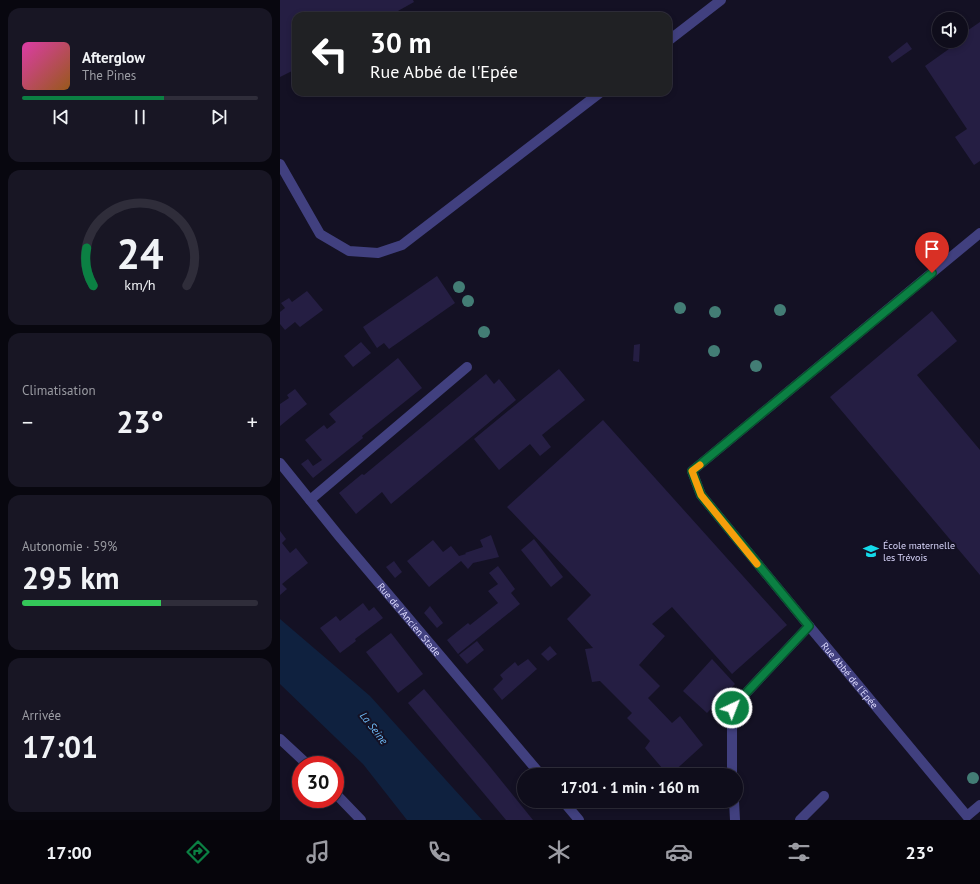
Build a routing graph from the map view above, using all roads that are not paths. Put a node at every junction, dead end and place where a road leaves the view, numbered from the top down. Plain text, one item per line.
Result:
1 (721, 0) edge
2 (672, 38) edge
3 (596, 96) edge
4 (280, 164) edge
5 (980, 233) edge
6 (467, 367) dead end
7 (280, 463) edge
8 (310, 500) junction
9 (809, 626) junction
10 (280, 739) edge
11 (298, 756) edge
12 (535, 768) edge
13 (732, 768) edge
14 (824, 796) dead end
15 (344, 802) edge
16 (980, 805) edge
17 (568, 808) edge
18 (734, 808) edge
19 (361, 820) edge
20 (578, 820) edge
21 (735, 820) edge
22 (800, 820) edge

1 - 2 street
3 - 4 street
5 - 9 street, Rue Abbé de l'Epée
6 - 8 street
7 - 8 street, Rue de l'Ancien Stade
8 - 12 street, Rue de l'Ancien Stade
9 - 13 street
9 - 16 street, Rue Abbé de l'Epée
10 - 11 street
14 - 22 street
15 - 19 street
17 - 20 street
18 - 21 street

